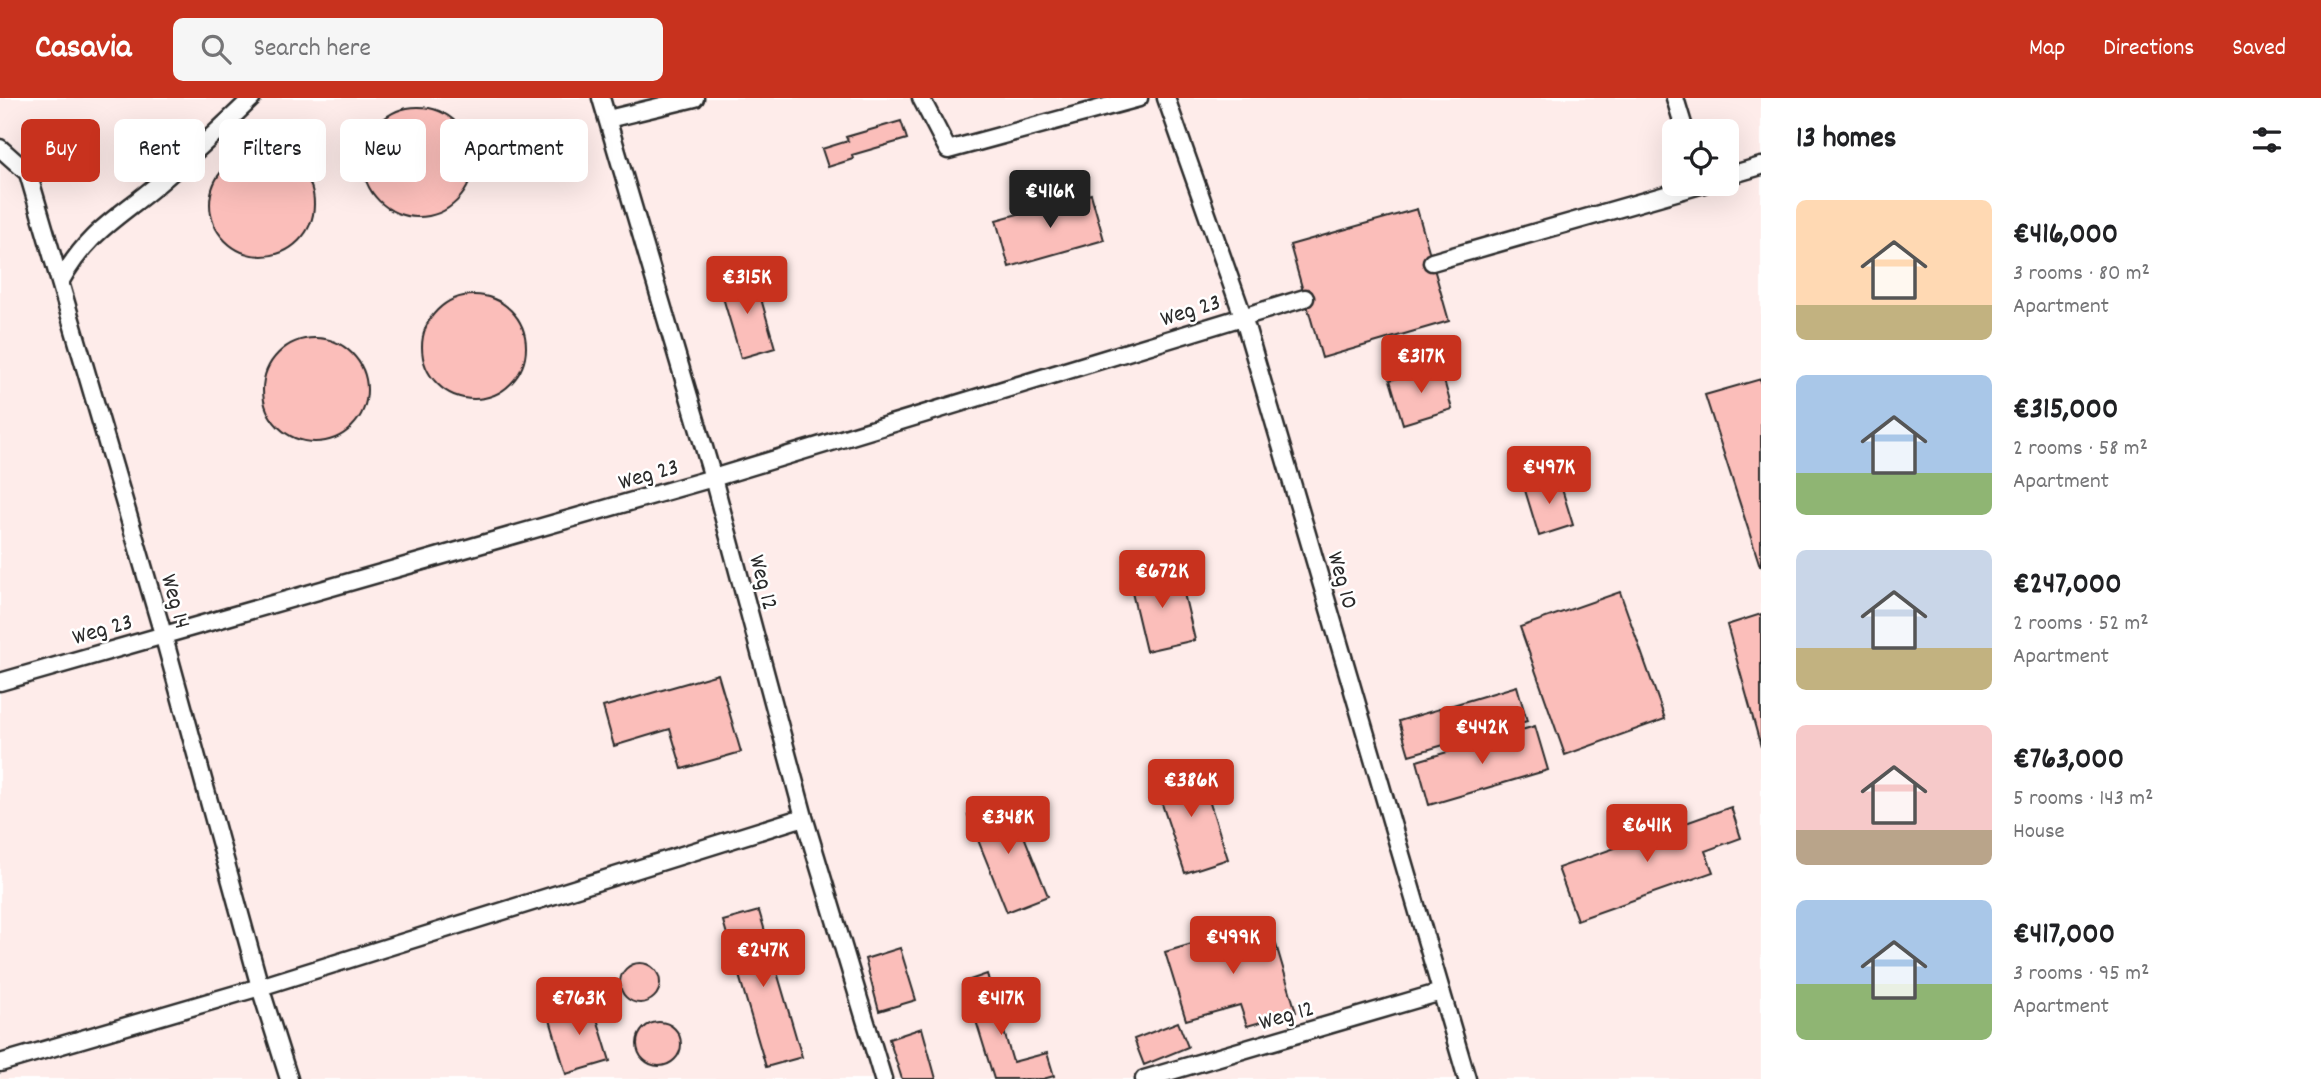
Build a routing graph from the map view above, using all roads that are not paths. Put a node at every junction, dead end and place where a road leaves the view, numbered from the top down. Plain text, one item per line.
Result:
1 (252, 98) edge
2 (601, 98) edge
3 (695, 98) edge
4 (921, 98) edge
5 (1139, 98) edge
6 (1166, 98) edge
7 (1675, 98) edge
8 (608, 119) junction
9 (1681, 119) edge
10 (0, 148) edge
11 (1761, 166) edge
12 (1739, 172) edge
13 (1662, 196) edge
14 (1432, 262) dead end
15 (60, 282) junction
16 (1305, 298) dead end
17 (1243, 316) junction
18 (713, 478) junction
19 (163, 634) junction
20 (0, 682) edge
21 (804, 817) junction
22 (260, 987) junction
23 (1441, 992) junction
24 (0, 1063) edge
25 (289, 1079) edge
26 (883, 1079) edge
27 (1144, 1079) edge
28 (1467, 1079) edge

1 - 15 lane
2 - 8 lane, Weg 12
3 - 8 lane
4 - 5 lane
6 - 17 lane, Weg 10
7 - 9 lane
8 - 18 lane, Weg 12
10 - 15 lane, Weg 14
11 - 12 lane
13 - 14 lane
15 - 19 lane, Weg 14
16 - 17 lane, Weg 23
17 - 18 lane, Weg 23
17 - 23 lane, Weg 10
18 - 19 lane, Weg 23
18 - 21 lane, Weg 12
19 - 20 lane, Weg 23
19 - 22 lane, Weg 14
21 - 22 lane
21 - 26 lane, Weg 12
22 - 24 lane
22 - 25 lane, Weg 14
23 - 27 lane, Weg 12
23 - 28 lane, Weg 10

